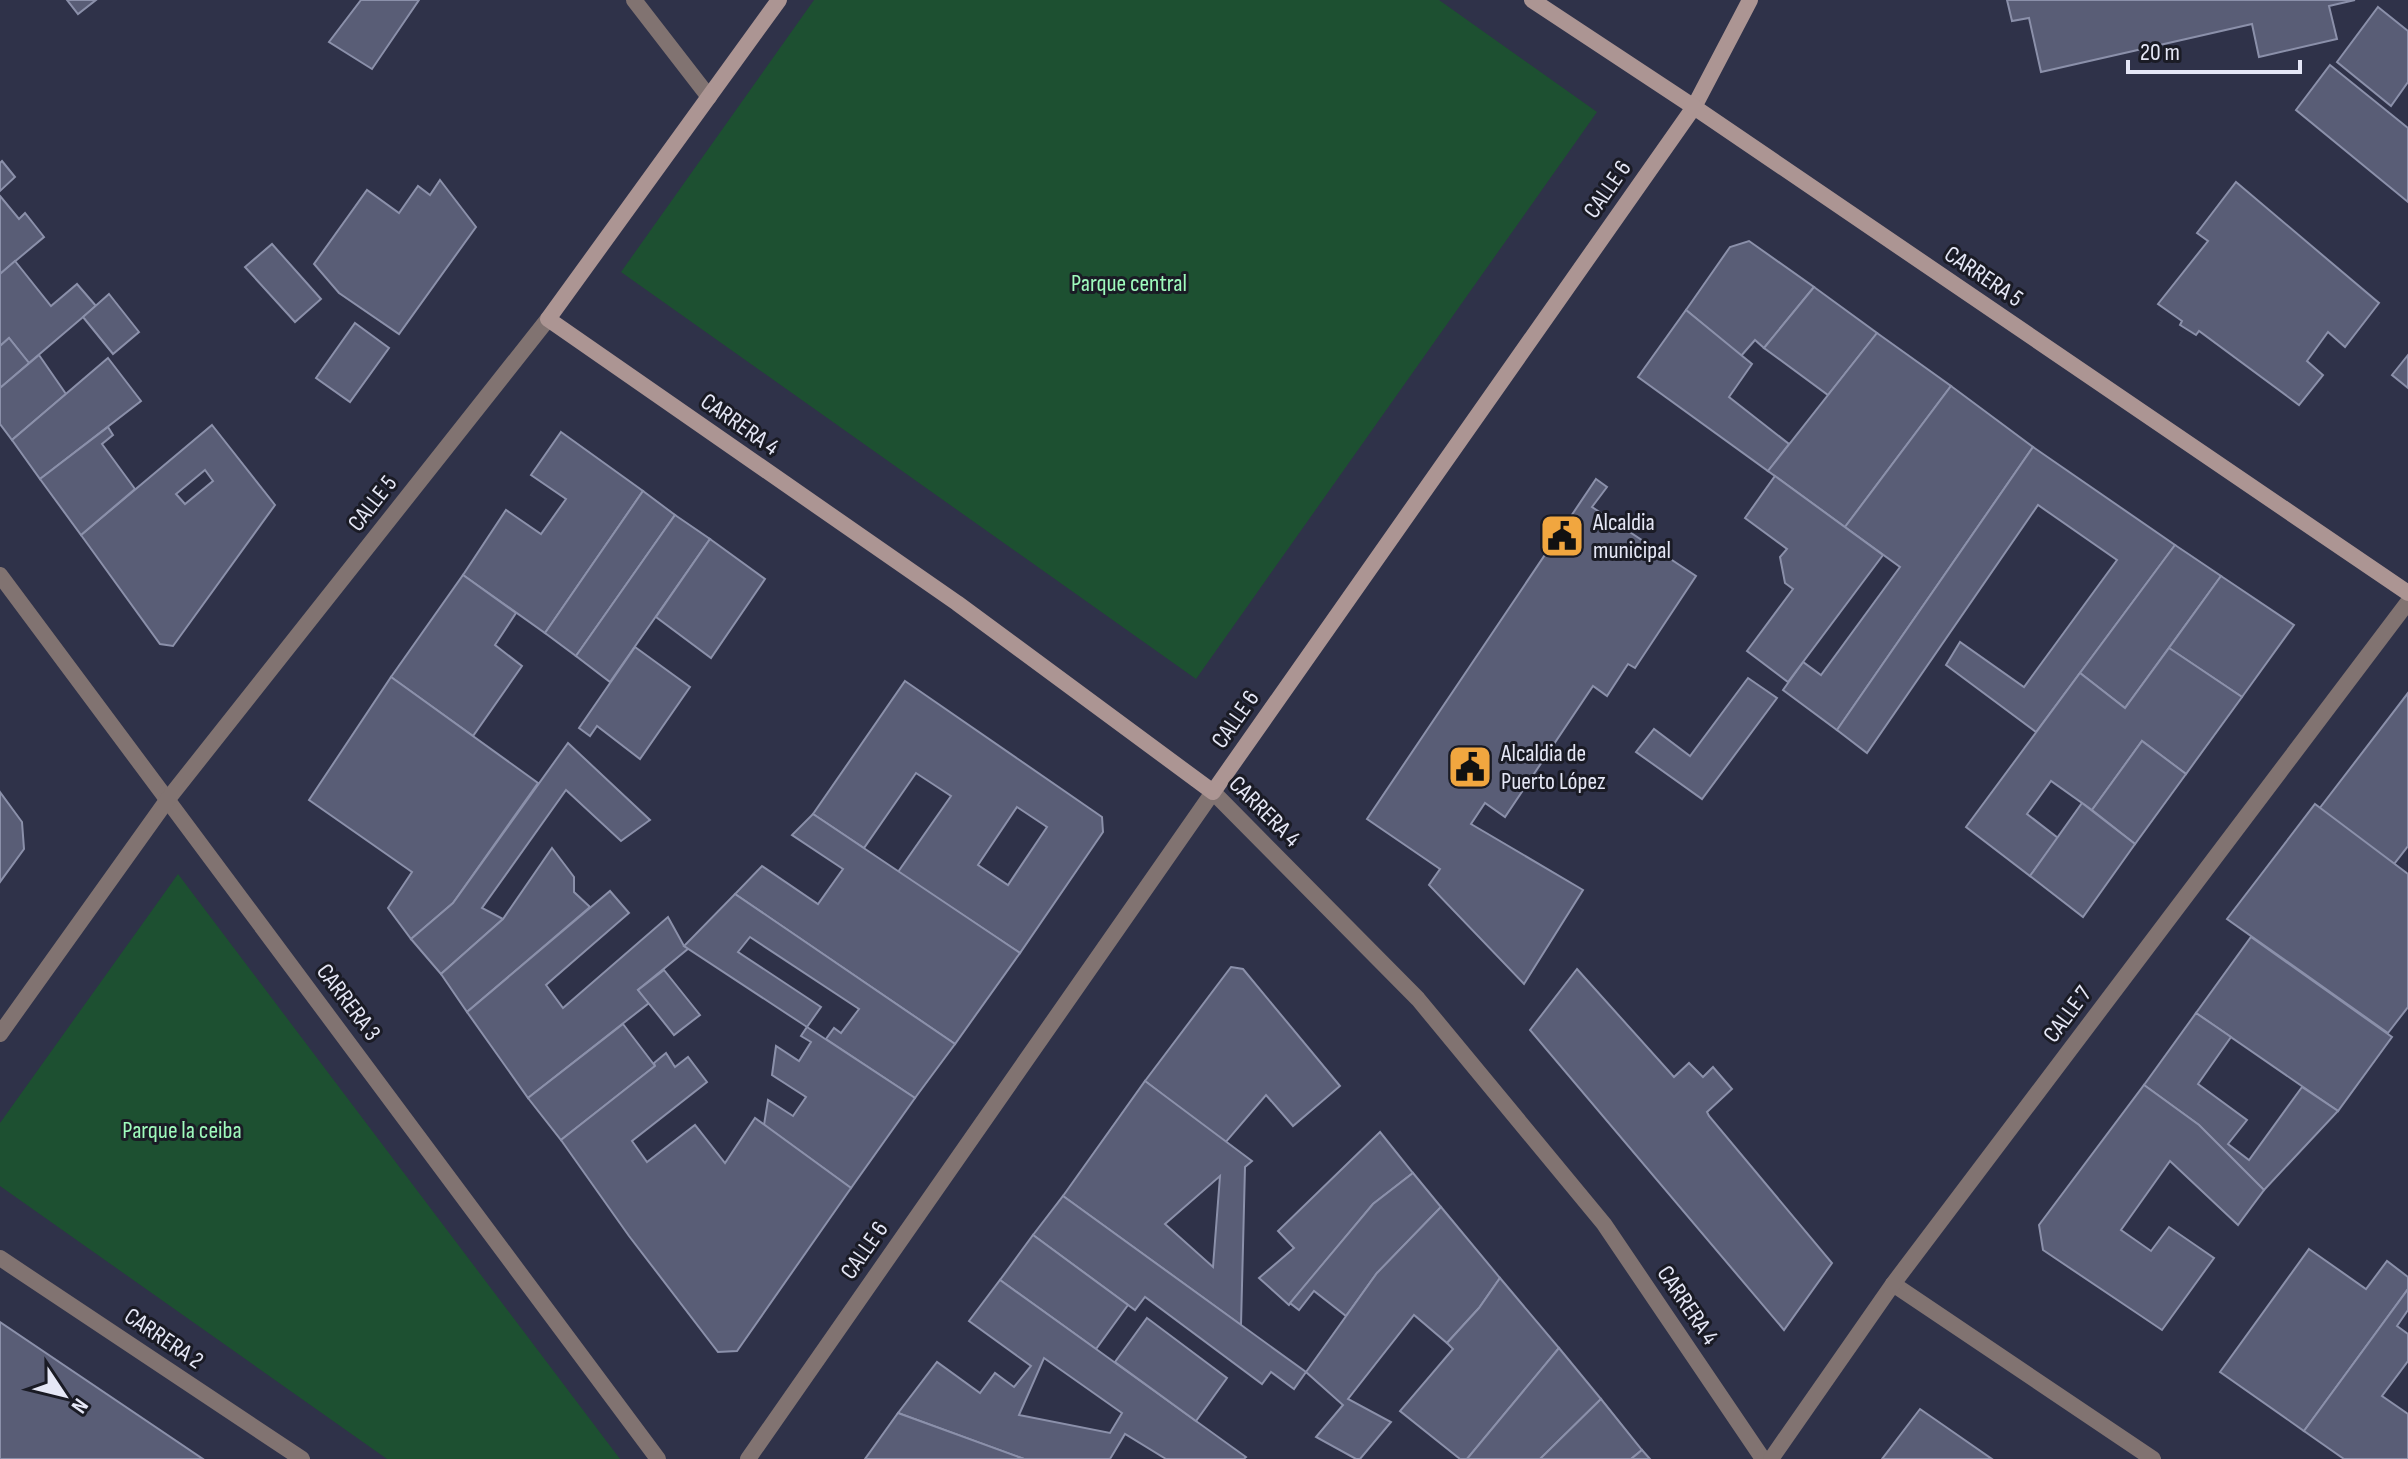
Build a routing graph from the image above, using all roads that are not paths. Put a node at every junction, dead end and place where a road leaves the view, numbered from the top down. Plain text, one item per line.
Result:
1 (634, 0) edge
2 (779, 0) edge
3 (1532, 0) edge
4 (1750, 0) edge
5 (709, 97) junction
6 (1694, 107) junction
7 (548, 319) junction
8 (0, 575) edge
9 (2408, 593) edge
10 (2408, 602) edge
11 (1213, 792) junction
12 (168, 799) junction
13 (0, 1034) edge
14 (0, 1258) edge
15 (1893, 1284) junction
16 (302, 1459) edge
17 (658, 1459) edge
18 (748, 1459) edge
19 (1763, 1459) edge
20 (1771, 1459) edge
21 (2153, 1459) edge

1 - 5 street
2 - 5 street, CALLE 5
3 - 6 street, CARRERA 5
4 - 6 street, CALLE 6
5 - 7 street, CALLE 5
6 - 9 street, CARRERA 5
6 - 11 street, CALLE 6
7 - 11 street, CARRERA 4
7 - 12 street, CALLE 5
8 - 12 street, CARRERA 3
10 - 15 street, CALLE 7
11 - 18 street, CALLE 6
11 - 19 street, CARRERA 4
12 - 13 street, CALLE 5
12 - 17 street, CARRERA 3
14 - 16 street, CARRERA 2
15 - 20 street, CALLE 7
15 - 21 street

